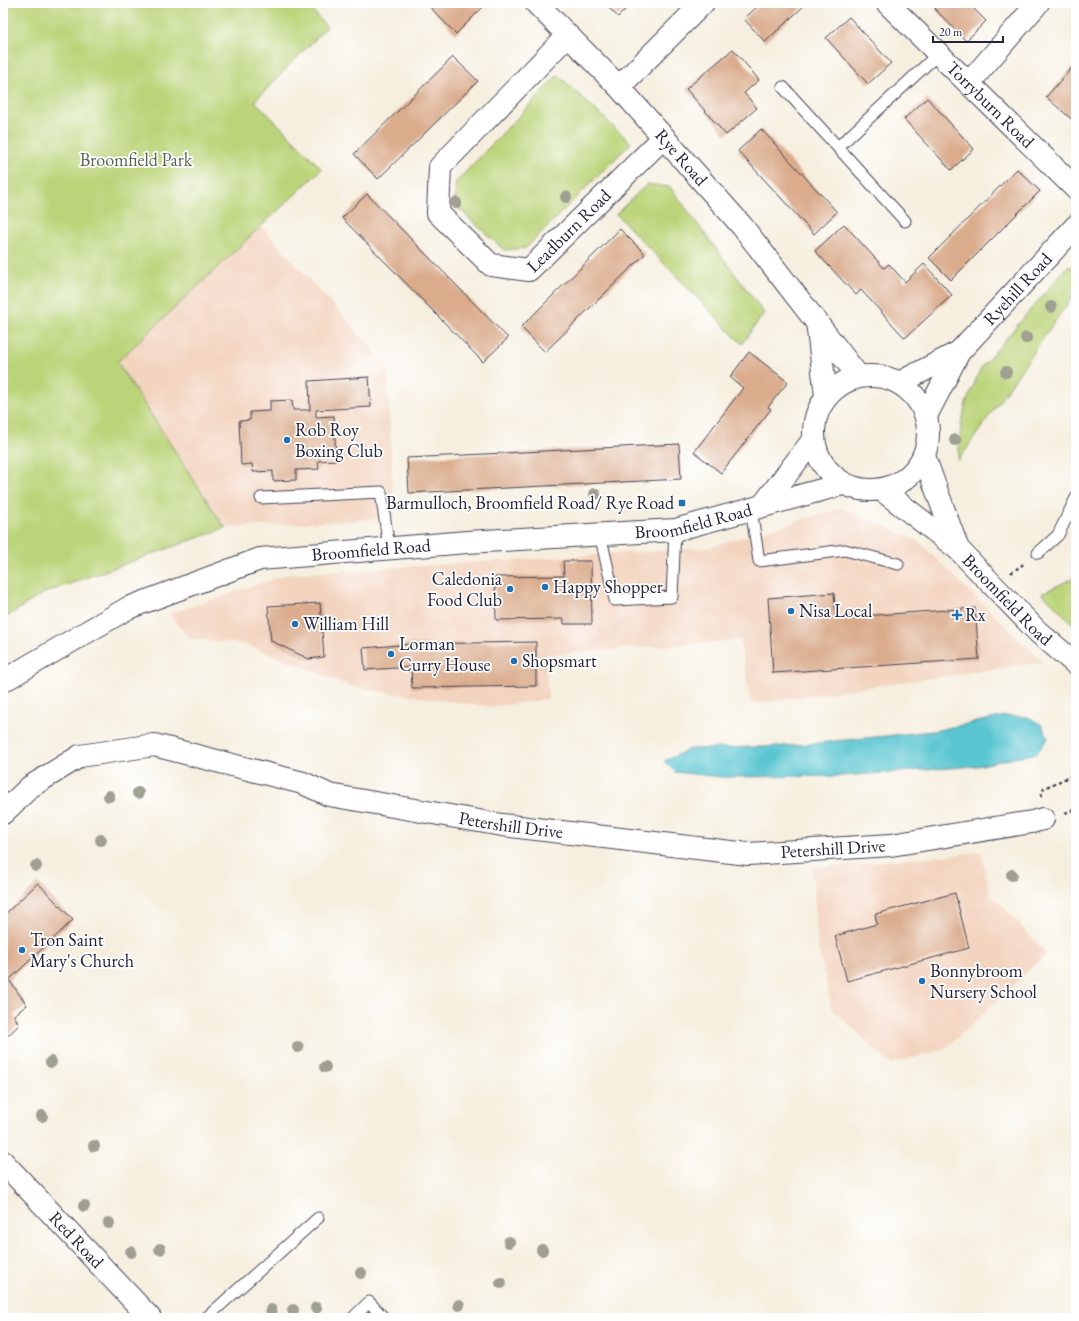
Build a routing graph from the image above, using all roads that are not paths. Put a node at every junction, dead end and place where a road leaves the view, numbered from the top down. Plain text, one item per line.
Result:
1 (536, 3) edge
2 (703, 3) edge
3 (887, 3) edge
4 (1038, 3) edge
5 (567, 36) junction
6 (938, 54) junction
7 (969, 83) junction
8 (618, 87) junction
9 (784, 87) dead end
10 (664, 137) junction
11 (838, 147) junction
12 (1076, 189) edge
13 (905, 221) dead end
14 (1075, 230) edge
15 (817, 321) junction
16 (959, 352) junction
17 (859, 376) junction
18 (899, 383) junction
19 (826, 396) junction
20 (926, 416) junction
21 (813, 440) junction
22 (924, 456) junction
23 (843, 484) junction
24 (882, 490) junction
25 (261, 498) dead end
26 (1076, 498) edge
27 (757, 507) junction
28 (675, 530) junction
29 (600, 534) junction
30 (389, 548) junction
31 (958, 549) junction
32 (1038, 553) road end
33 (898, 564) dead end
34 (1076, 664) edge
35 (3, 681) edge
36 (3, 813) edge
37 (1037, 820) road end
38 (3, 1162) edge
39 (318, 1218) dead end
40 (150, 1318) edge
41 (206, 1318) edge
42 (353, 1318) edge
43 (384, 1318) edge

1 - 5 street, Rye Road
2 - 8 street
3 - 6 street, Torryburn Road
4 - 7 street
5 - 8 street, Rye Road
5 - 10 street, Leadburn Road
6 - 7 street, Torryburn Road
6 - 11 lane
7 - 12 street, Torryburn Road
8 - 10 street, Rye Road
9 - 11 lane
10 - 15 street, Rye Road
11 - 13 lane
14 - 16 street, Ryehill Road
15 - 17 street, Rye Road
15 - 19 street
16 - 18 street, Ryehill Road
16 - 20 street, Ryehill Road
17 - 18 street
17 - 19 street
18 - 20 street
19 - 21 street
20 - 22 street
21 - 23 street
21 - 27 street, Broomfield Road
22 - 24 street
22 - 31 street, Broomfield Road
23 - 24 street
23 - 27 street, Broomfield Road
24 - 31 street, Broomfield Road
25 - 30 lane
26 - 32 lane
27 - 28 street, Broomfield Road
27 - 33 lane
28 - 29 street, Broomfield Road
28 - 29 lane
29 - 30 street, Broomfield Road
30 - 35 street, Broomfield Road
31 - 34 street, Broomfield Road
36 - 37 street, Petershill Drive
38 - 40 street, Red Road
39 - 41 lane
42 - 43 lane

